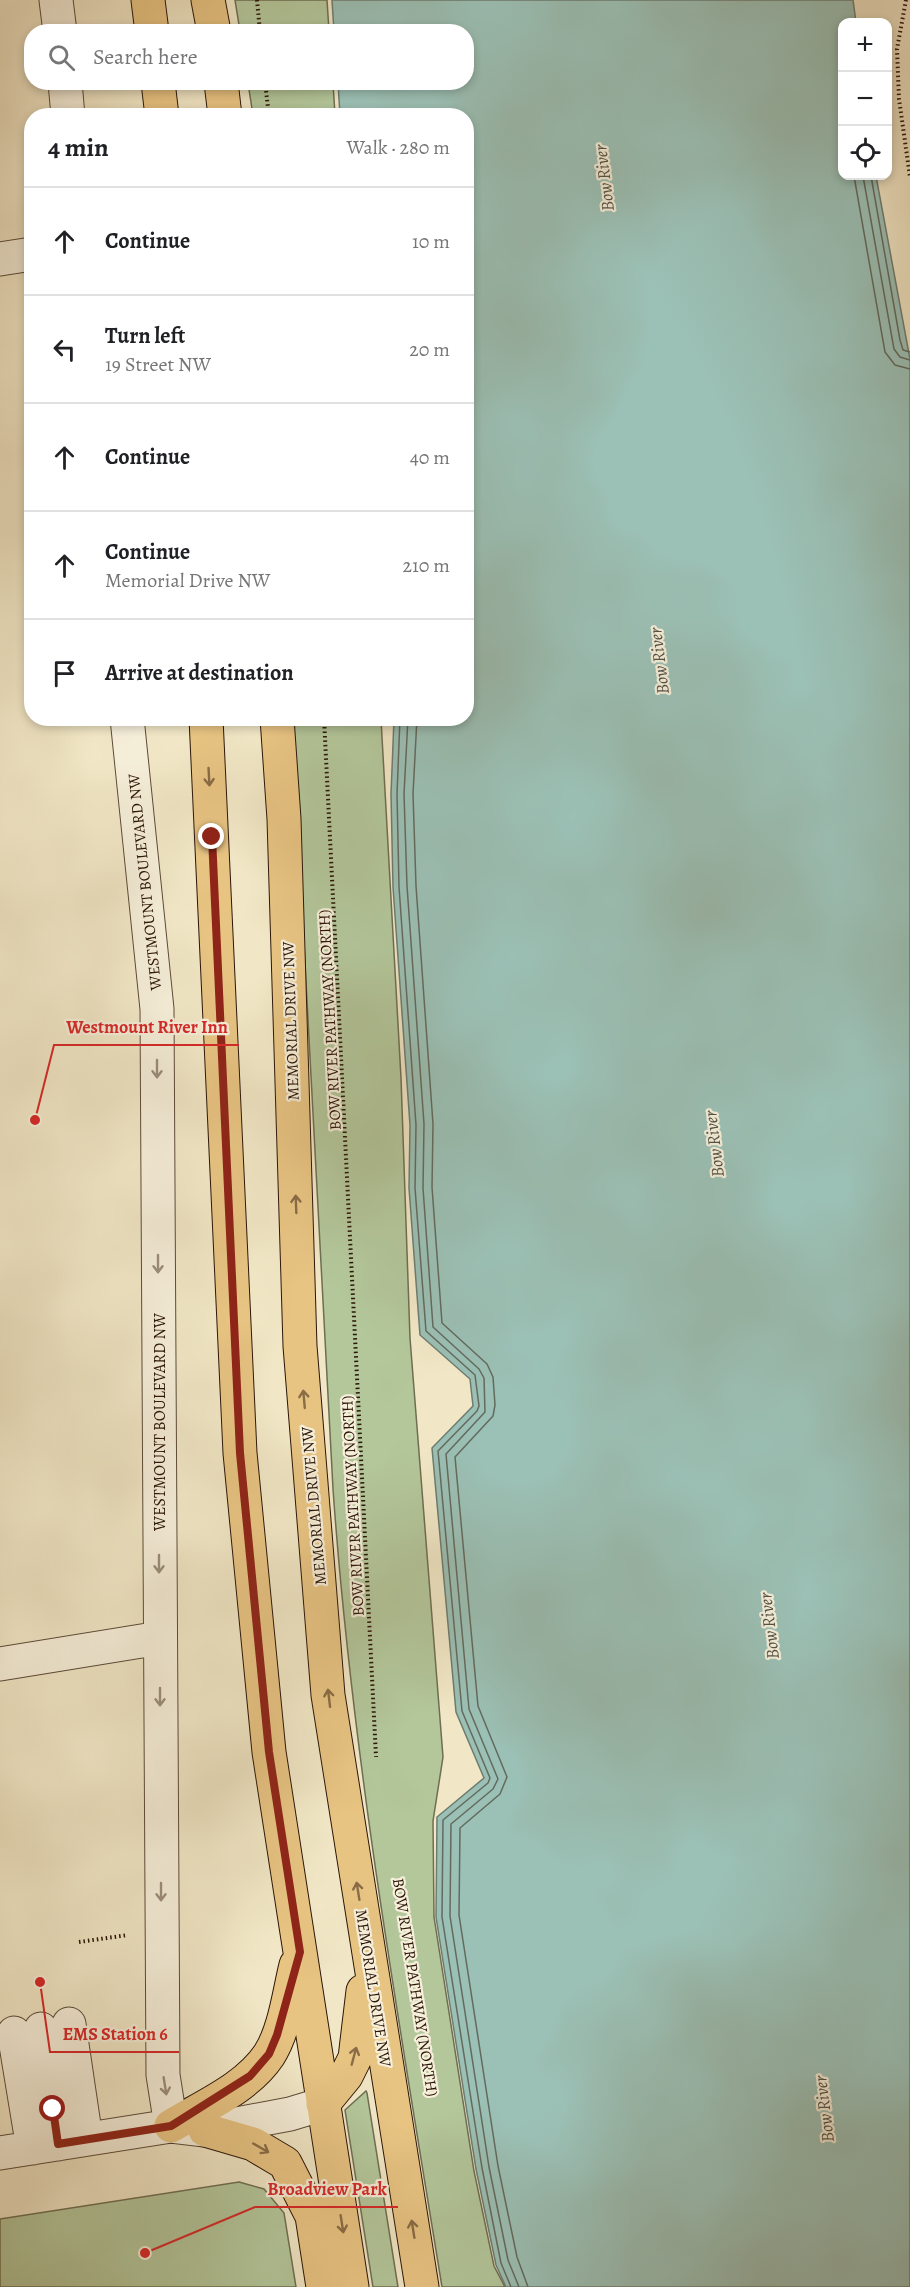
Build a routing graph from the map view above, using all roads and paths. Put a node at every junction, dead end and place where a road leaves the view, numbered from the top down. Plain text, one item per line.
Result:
1 (56, 0) edge
2 (148, 0) edge
3 (208, 0) edge
4 (257, 0) edge
5 (906, 0) edge
6 (59, 24) edge
7 (151, 24) edge
8 (212, 24) edge
9 (259, 24) edge
10 (66, 90) edge
11 (159, 90) edge
12 (222, 90) edge
13 (266, 90) edge
14 (67, 108) edge
15 (161, 108) edge
16 (224, 108) edge
17 (267, 108) edge
18 (910, 177) edge
19 (24, 255) edge
20 (0, 259) edge
21 (128, 726) edge
22 (206, 726) edge
23 (278, 726) edge
24 (324, 726) edge
25 (160, 1638) junction
26 (0, 1664) edge
27 (377, 1768) dead end
28 (124, 1935) dead end
29 (79, 1942) dead end
30 (368, 1948) junction
31 (300, 1952) junction
32 (323, 2104) junction
33 (171, 2126) junction
34 (205, 2130) junction
35 (59, 2144) junction
36 (0, 2153) edge
37 (323, 2287) edge
38 (351, 2287) edge
39 (422, 2287) edge

1 - 6 street
2 - 7 main road
3 - 8 main road
4 - 9 path
5 - 18 path
10 - 14 street
11 - 15 main road
12 - 16 main road
13 - 17 path
19 - 20 street
21 -> 25 street, WESTMOUNT BOULEVARD NW
22 -> 31 main road
30 -> 23 main road, MEMORIAL DRIVE NW
24 - 27 path, BOW RIVER PATHWAY (NORTH)
25 - 26 street
25 -> 33 street, WESTMOUNT BOULEVARD NW
28 - 29 path
32 -> 30 main road
39 -> 30 main road, MEMORIAL DRIVE NW
31 - 32 main road
31 - 33 main road
32 - 34 street
32 -> 38 main road
33 - 34 street
33 - 35 street
34 -> 37 main road
35 - 35 street
35 - 36 street

